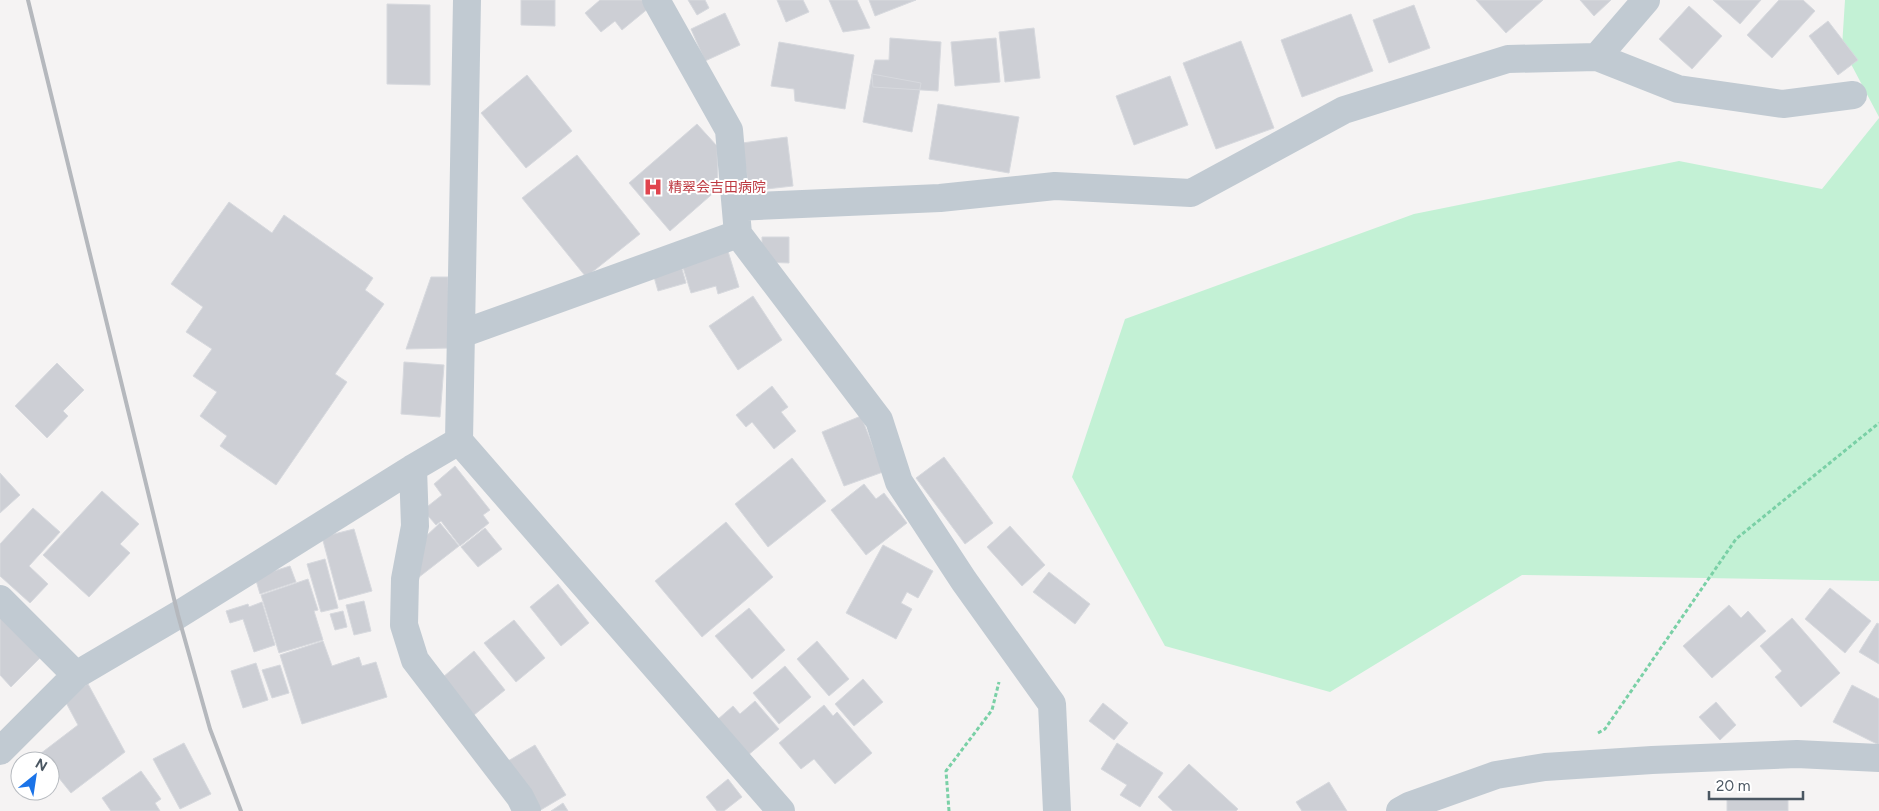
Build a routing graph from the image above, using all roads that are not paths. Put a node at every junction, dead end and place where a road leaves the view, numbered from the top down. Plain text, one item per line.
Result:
1 (467, 0) edge
2 (656, 0) edge
3 (1646, 0) edge
4 (1597, 57) junction
5 (1853, 95) dead end
6 (736, 207) junction
7 (738, 234) junction
8 (461, 334) junction
9 (459, 441) junction
10 (413, 468) junction
11 (0, 599) edge
12 (76, 675) junction
13 (0, 751) edge
14 (1879, 758) edge
15 (528, 811) edge
16 (782, 811) edge
17 (1057, 811) edge
18 (1400, 811) edge

1 - 8 street
2 - 6 street
3 - 4 street
4 - 5 street
4 - 6 street
6 - 7 street
7 - 8 street
7 - 17 street
8 - 9 street
9 - 10 street
9 - 16 street
10 - 12 street
10 - 15 street
11 - 12 street
12 - 13 street
14 - 18 street

